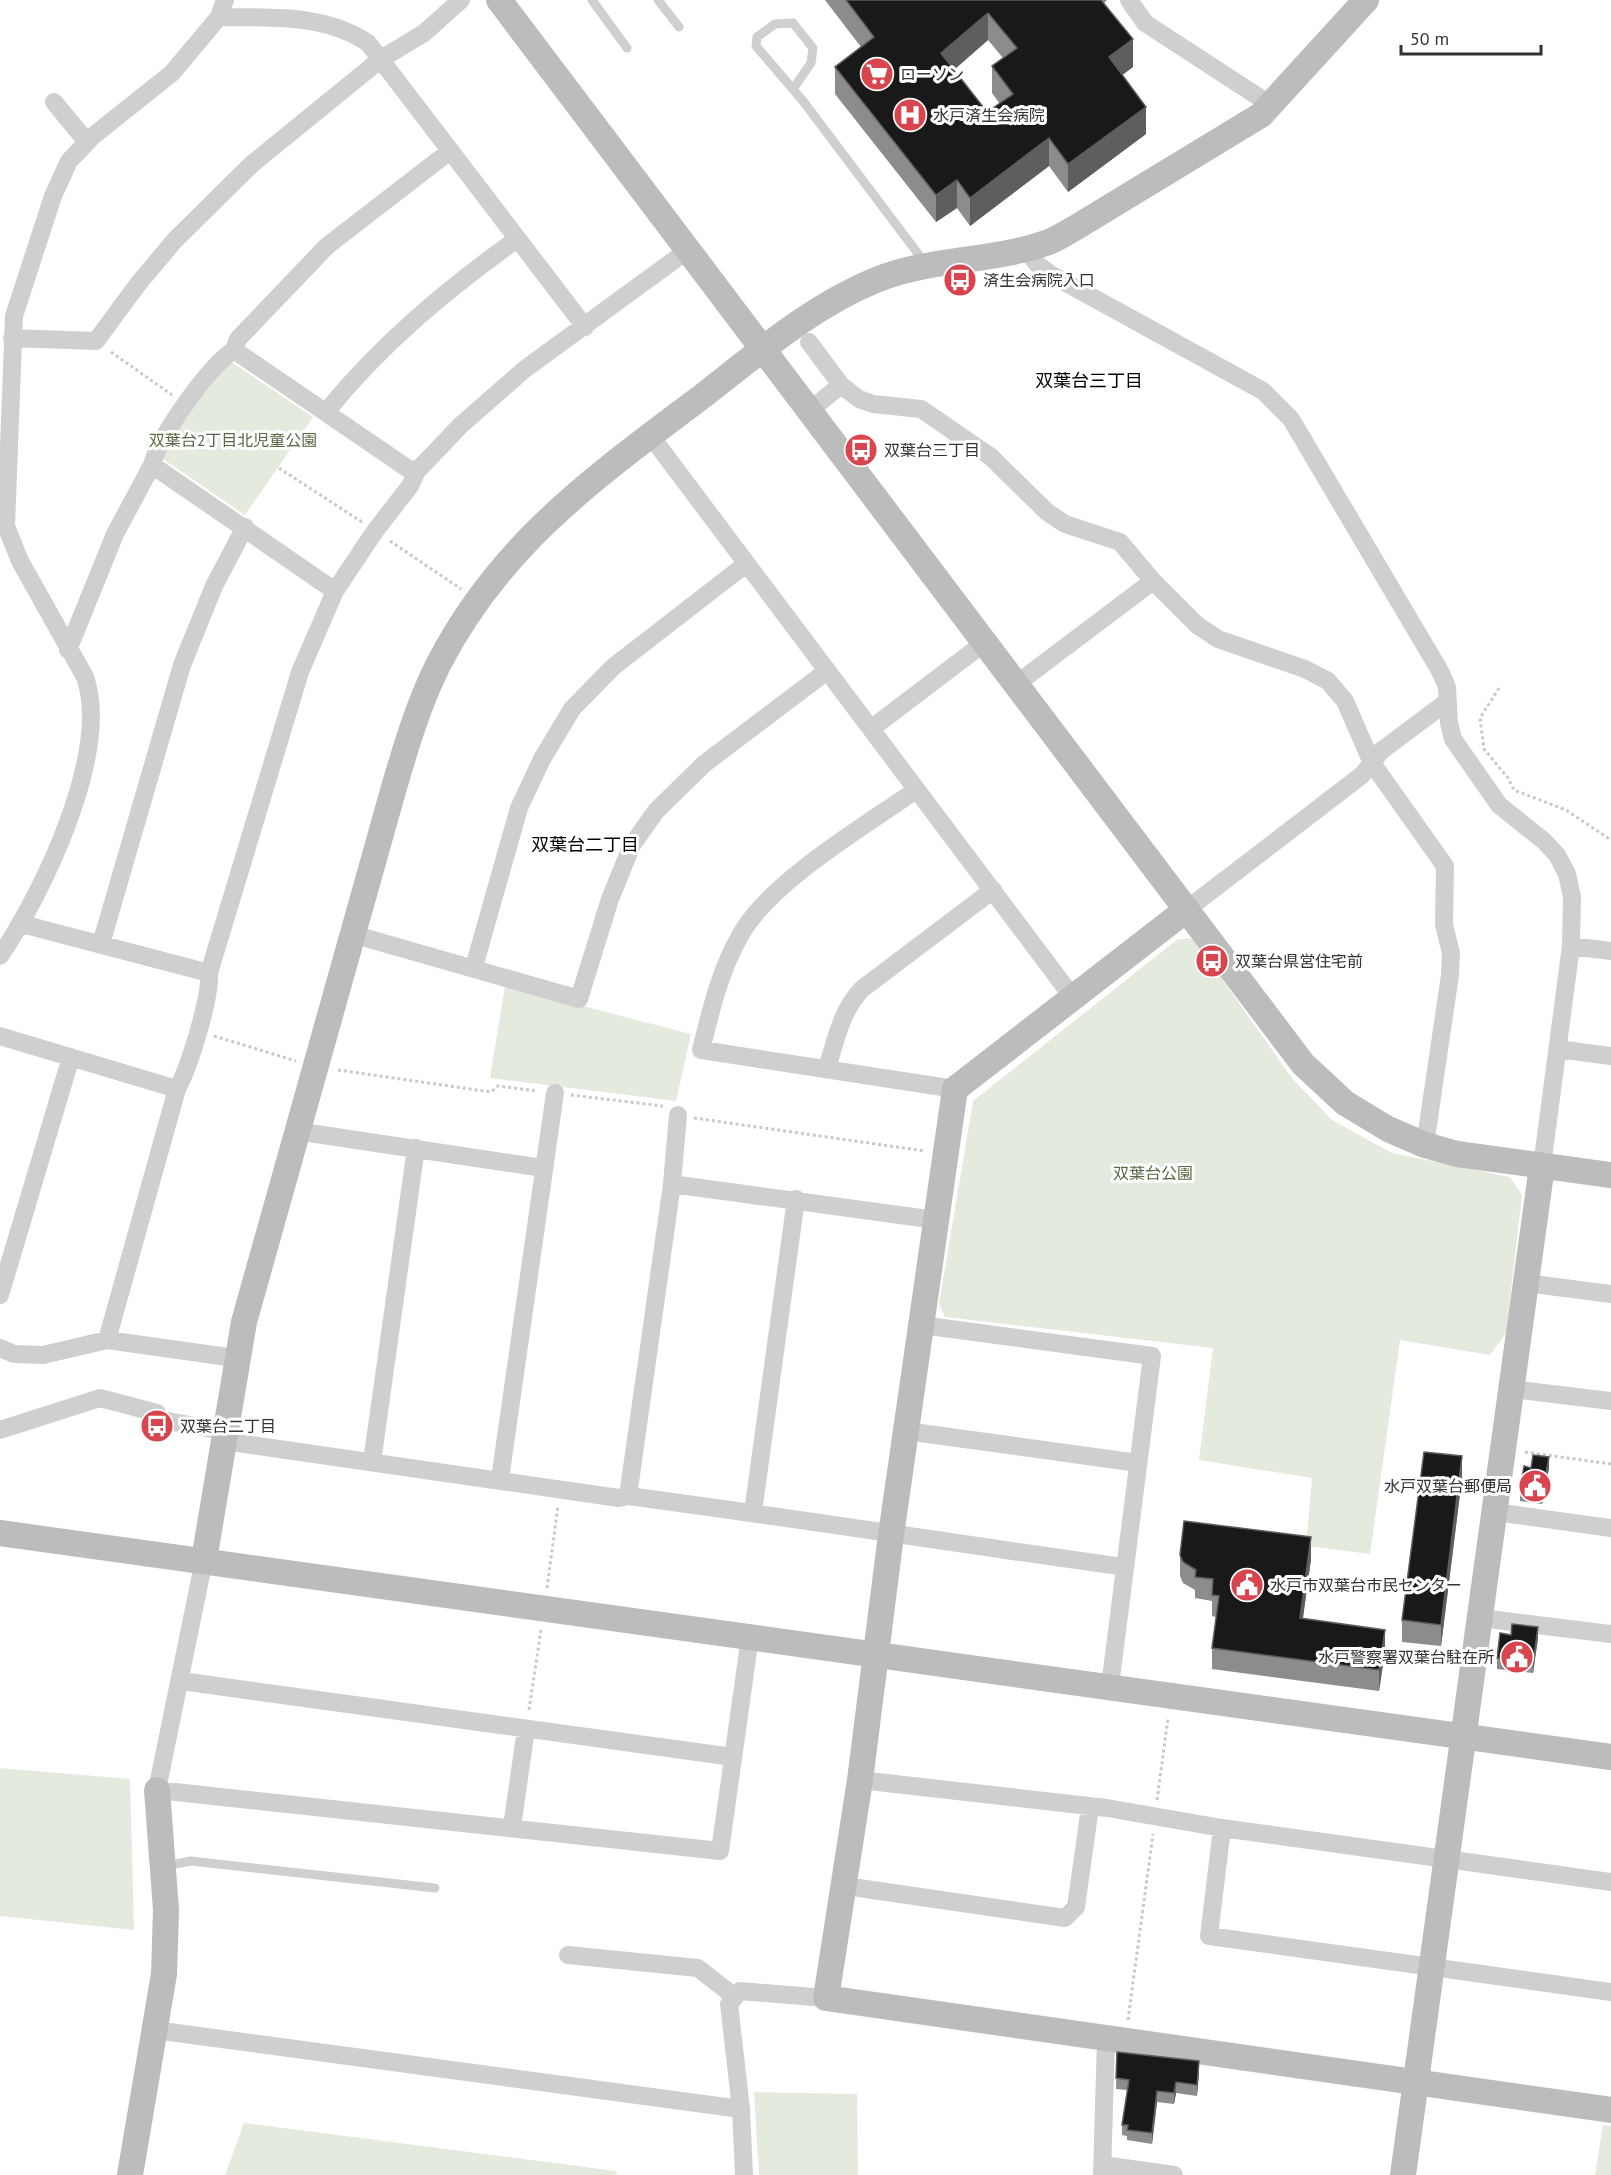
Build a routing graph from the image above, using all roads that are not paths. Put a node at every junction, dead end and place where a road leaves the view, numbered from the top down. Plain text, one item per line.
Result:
1 (461, 0) edge
2 (592, 0) edge
3 (658, 0) edge
4 (1129, 0) edge
5 (1366, 0) edge
6 (506, 2) edge
7 (222, 9) edge
8 (678, 27) dead end
9 (627, 48) dead end
10 (381, 59) junction
11 (793, 89) junction
12 (54, 102) dead end
13 (1271, 105) junction
14 (87, 142) junction
15 (450, 151) junction
16 (517, 239) junction
17 (1026, 249) junction
18 (688, 250) junction
19 (927, 265) junction
20 (585, 327) junction
21 (12, 338) junction
22 (809, 342) dead end
23 (763, 349) junction
24 (234, 350) junction
25 (841, 385) junction
26 (809, 411) junction
27 (326, 412) junction
28 (651, 435) junction
29 (152, 465) junction
30 (417, 471) junction
31 (245, 527) junction
32 (746, 564) junction
33 (1153, 580) junction
34 (335, 591) junction
35 (984, 643) junction
36 (68, 650) junction
37 (827, 671) junction
38 (1015, 685) junction
39 (1448, 701) junction
40 (873, 728) junction
41 (1372, 763) junction
42 (916, 790) junction
43 (993, 890) junction
44 (1186, 910) junction
45 (22, 924) junction
46 (352, 934) junction
47 (101, 944) junction
48 (1571, 946) junction
49 (1611, 951) edge
50 (0, 956) edge
51 (474, 967) junction
52 (209, 973) junction
53 (1074, 999) junction
54 (0, 1036) edge
55 (1558, 1049) junction
56 (1611, 1056) edge
57 (71, 1057) junction
58 (827, 1068) junction
59 (177, 1089) junction
60 (955, 1089) junction
61 (555, 1093) dead end
62 (678, 1115) dead end
63 (296, 1131) junction
64 (1425, 1145) junction
65 (416, 1148) junction
66 (1542, 1166) junction
67 (543, 1168) junction
68 (1611, 1175) edge
69 (672, 1184) junction
70 (796, 1199) junction
71 (936, 1221) junction
72 (1526, 1283) junction
73 (1611, 1294) edge
74 (0, 1295) edge
75 (921, 1325) junction
76 (107, 1340) junction
77 (0, 1348) edge
78 (236, 1358) junction
79 (1511, 1389) junction
80 (1611, 1401) edge
81 (0, 1430) edge
82 (906, 1431) junction
83 (223, 1436) junction
84 (372, 1462) junction
85 (1138, 1463) junction
86 (500, 1479) junction
87 (628, 1496) junction
88 (753, 1512) junction
89 (1495, 1512) junction
90 (1611, 1528) edge
91 (0, 1533) edge
92 (891, 1535) junction
93 (204, 1560) junction
94 (1125, 1567) junction
95 (1480, 1618) junction
96 (1611, 1634) edge
97 (750, 1637) junction
98 (876, 1654) junction
99 (181, 1681) junction
100 (1110, 1686) junction
101 (527, 1725) junction
102 (1463, 1736) junction
103 (733, 1757) junction
104 (1611, 1757) edge
105 (860, 1780) junction
106 (157, 1790) junction
107 (1090, 1807) junction
108 (512, 1827) junction
109 (1222, 1828) junction
110 (1446, 1858) junction
111 (162, 1866) junction
112 (1611, 1882) edge
113 (845, 1886) junction
114 (435, 1888) dead end
115 (568, 1955) dead end
116 (1431, 1968) junction
117 (1611, 1992) edge
118 (735, 1997) junction
119 (826, 1998) junction
120 (155, 2030) junction
121 (1106, 2039) junction
122 (1416, 2083) junction
123 (741, 2109) junction
124 (1611, 2110) edge
125 (1102, 2170) edge
126 (130, 2175) edge
127 (744, 2175) edge
128 (1174, 2175) edge
129 (1403, 2175) edge

1 - 10 street
2 - 9 lane
3 - 8 lane
4 - 13 street
5 - 13 street
6 - 18 street
7 - 10 street
7 - 14 street
10 - 15 street
10 - 21 street
11 - 11 lane
11 - 19 lane
12 - 14 street
13 - 17 street
14 - 21 street
15 - 16 street
15 - 24 street
16 - 20 street
16 - 27 street
17 - 19 street
17 - 39 street
18 - 20 street
18 - 23 street
19 - 23 street
20 - 30 street
21 - 36 street
22 - 25 street
23 - 26 street
23 - 28 street
24 - 27 street
24 - 29 street
25 - 26 street
25 - 33 street
26 - 35 street
27 - 30 street
28 - 32 street
28 - 46 street
29 - 31 street
29 - 36 street
30 - 34 street
31 - 34 street
31 - 47 street
32 - 37 street
32 - 51 street
33 - 38 street
33 - 41 street
34 - 52 street
35 - 38 street
35 - 40 street
36 - 45 street
37 - 40 street
37 - 51 street
38 - 44 street
39 - 41 street
39 - 48 street
40 - 42 street
41 - 44 street
41 - 64 street
42 - 43 street
42 - 58 street
43 - 53 street
43 - 58 street
44 - 53 street
44 - 64 street
45 - 47 street
45 - 50 street
46 - 51 street
46 - 63 street
47 - 52 street
48 - 49 street
48 - 55 street
52 - 59 street
53 - 60 street
54 - 57 street
55 - 56 street
55 - 66 street
57 - 59 street
57 - 74 street
58 - 60 street
59 - 76 street
60 - 71 street
61 - 67 street
62 - 69 street
63 - 65 street
63 - 78 street
64 - 66 street
65 - 67 street
65 - 84 street
66 - 68 street
66 - 72 street
67 - 86 street
69 - 70 street
69 - 87 street
70 - 71 street
70 - 88 street
71 - 75 street
72 - 73 street
72 - 79 street
75 - 82 street
75 - 85 street
76 - 77 street
76 - 78 street
78 - 83 street
79 - 80 street
79 - 89 street
81 - 83 street
82 - 85 street
82 - 92 street
83 - 84 street
83 - 93 street
84 - 86 street
85 - 94 street
86 - 87 street
87 - 88 street
88 - 92 street
89 - 90 street
89 - 95 street
91 - 93 street
92 - 94 street
92 - 98 street
93 - 97 street
93 - 99 street
94 - 100 street
95 - 96 street
95 - 102 street
97 - 98 street
97 - 103 street
98 - 100 street
98 - 105 street
99 - 101 street
99 - 106 street
100 - 102 street
101 - 103 street
101 - 108 street
102 - 104 street
102 - 110 street
103 - 108 street
105 - 107 street
105 - 113 street
106 - 108 street
106 - 111 street
107 - 109 street
107 - 113 street
109 - 110 street
109 - 116 street
110 - 112 street
110 - 116 street
111 - 114 lane
111 - 120 street
113 - 119 street
115 - 118 street
116 - 117 street
116 - 122 street
118 - 119 street
118 - 123 street
119 - 121 street
120 - 123 street
120 - 126 street
121 - 122 street
121 - 125 street
122 - 124 street
122 - 129 street
123 - 127 street
125 - 128 street

